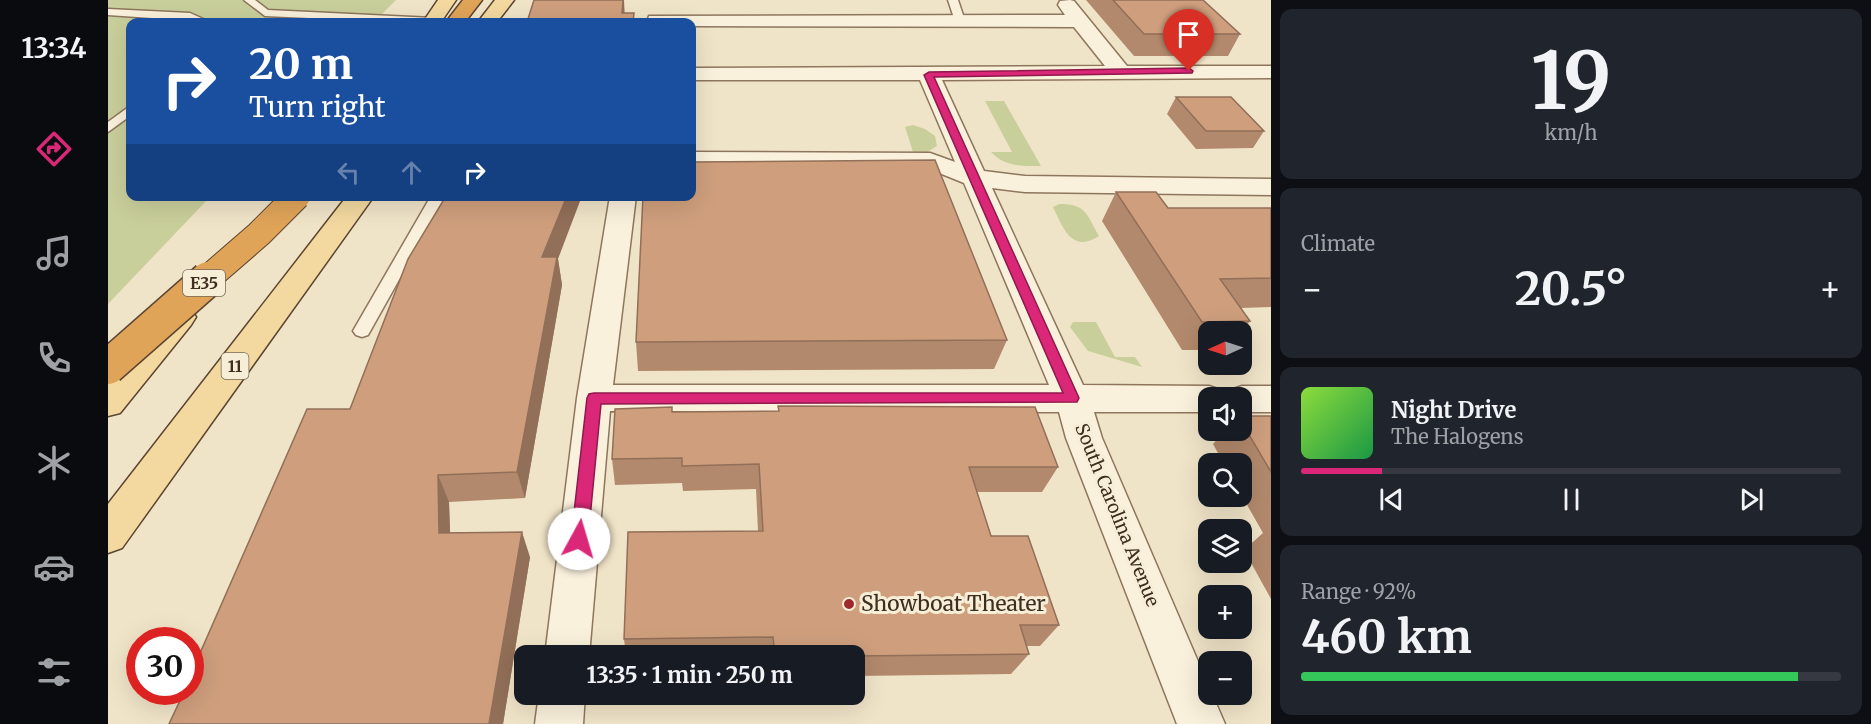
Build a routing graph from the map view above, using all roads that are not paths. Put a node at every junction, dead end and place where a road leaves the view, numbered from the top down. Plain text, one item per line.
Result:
1 (249, 0) edge
2 (447, 0) edge
3 (472, 0) edge
4 (505, 0) edge
5 (953, 0) edge
6 (1063, 0) edge
7 (108, 12) edge
8 (195, 18) edge
9 (348, 18) edge
10 (435, 18) edge
11 (458, 18) edge
12 (489, 18) edge
13 (696, 20) edge
14 (960, 21) junction
15 (1080, 21) junction
16 (1121, 72) junction
17 (1271, 72) edge
18 (696, 74) edge
19 (929, 75) junction
20 (126, 113) edge
21 (108, 128) edge
22 (696, 159) edge
23 (975, 178) junction
24 (1271, 187) edge
25 (278, 201) edge
26 (292, 201) edge
27 (357, 201) edge
28 (437, 201) edge
29 (622, 201) edge
30 (362, 331) dead end
31 (108, 367) edge
32 (594, 398) junction
33 (1072, 398) junction
34 (1198, 399) edge
35 (1252, 399) edge
36 (1271, 399) edge
37 (108, 403) edge
38 (108, 535) edge
39 (568, 645) edge
40 (561, 705) edge
41 (559, 724) edge
42 (1201, 724) edge

1 - 9 lane
2 - 10 main road
3 - 11 highway
4 - 12 main road
5 - 14 lane
6 - 15 street
7 - 8 lane
13 - 14 street
14 - 15 street
15 - 16 street
16 - 17 street
16 - 19 street
18 - 19 street
19 - 23 street
20 - 21 lane
22 - 23 street
23 - 24 street
23 - 33 street
25 - 37 main road
26 - 31 highway, E35, bridge
27 - 38 main road, 11
28 - 30 lane
29 - 32 street
32 - 33 street
32 - 39 street
33 - 34 street, South Carolina Avenue
33 - 42 street, South Carolina Avenue
35 - 36 street
40 - 41 street

